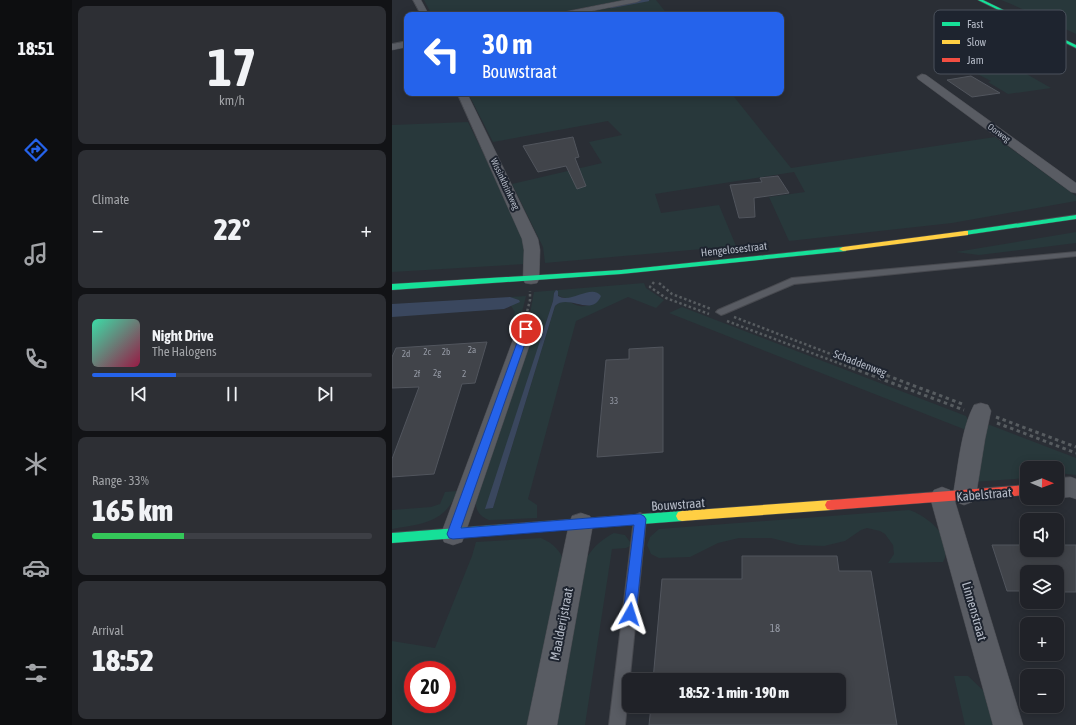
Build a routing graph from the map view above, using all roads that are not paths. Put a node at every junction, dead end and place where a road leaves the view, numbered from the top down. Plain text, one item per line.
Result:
1 (417, 0) edge
2 (637, 0) edge
3 (980, 0) edge
4 (989, 0) edge
5 (1000, 10) edge
6 (1010, 10) edge
7 (423, 12) edge
8 (575, 12) edge
9 (1066, 36) edge
10 (1076, 41) edge
11 (1066, 42) edge
12 (404, 45) edge
13 (392, 47) edge
14 (1076, 47) edge
15 (922, 77) dead end
16 (463, 96) edge
17 (1076, 189) edge
18 (1076, 217) edge
19 (1076, 254) edge
20 (531, 284) junction
21 (392, 287) edge
22 (721, 312) road end
23 (526, 329) road end
24 (980, 414) road end
25 (1064, 488) edge
26 (1076, 489) edge
27 (1020, 491) edge
28 (953, 496) junction
29 (640, 519) junction
30 (581, 524) junction
31 (453, 534) junction
32 (392, 538) edge
33 (542, 725) edge
34 (617, 725) edge
35 (1008, 725) edge

1 - 7 street
2 - 8 street
3 - 5 main road
4 - 6 main road
9 - 10 main road
11 - 14 main road
12 - 13 street
15 - 17 street, Oorweg
16 - 20 street, Wissinkbrinkweg
18 - 20 main road, Hengelosestraat
19 - 22 lane
20 - 21 main road, Hengelosestraat
23 - 31 street
24 - 28 street
25 - 26 street
27 - 28 main road, Kabelstraat
28 - 29 main road, Bouwstraat
28 - 35 street, Linnenstraat
29 - 30 main road, Bouwstraat
29 - 34 lane
30 - 31 main road, Bouwstraat
30 - 33 street, Maalderijstraat
31 - 32 main road, Bouwstraat

